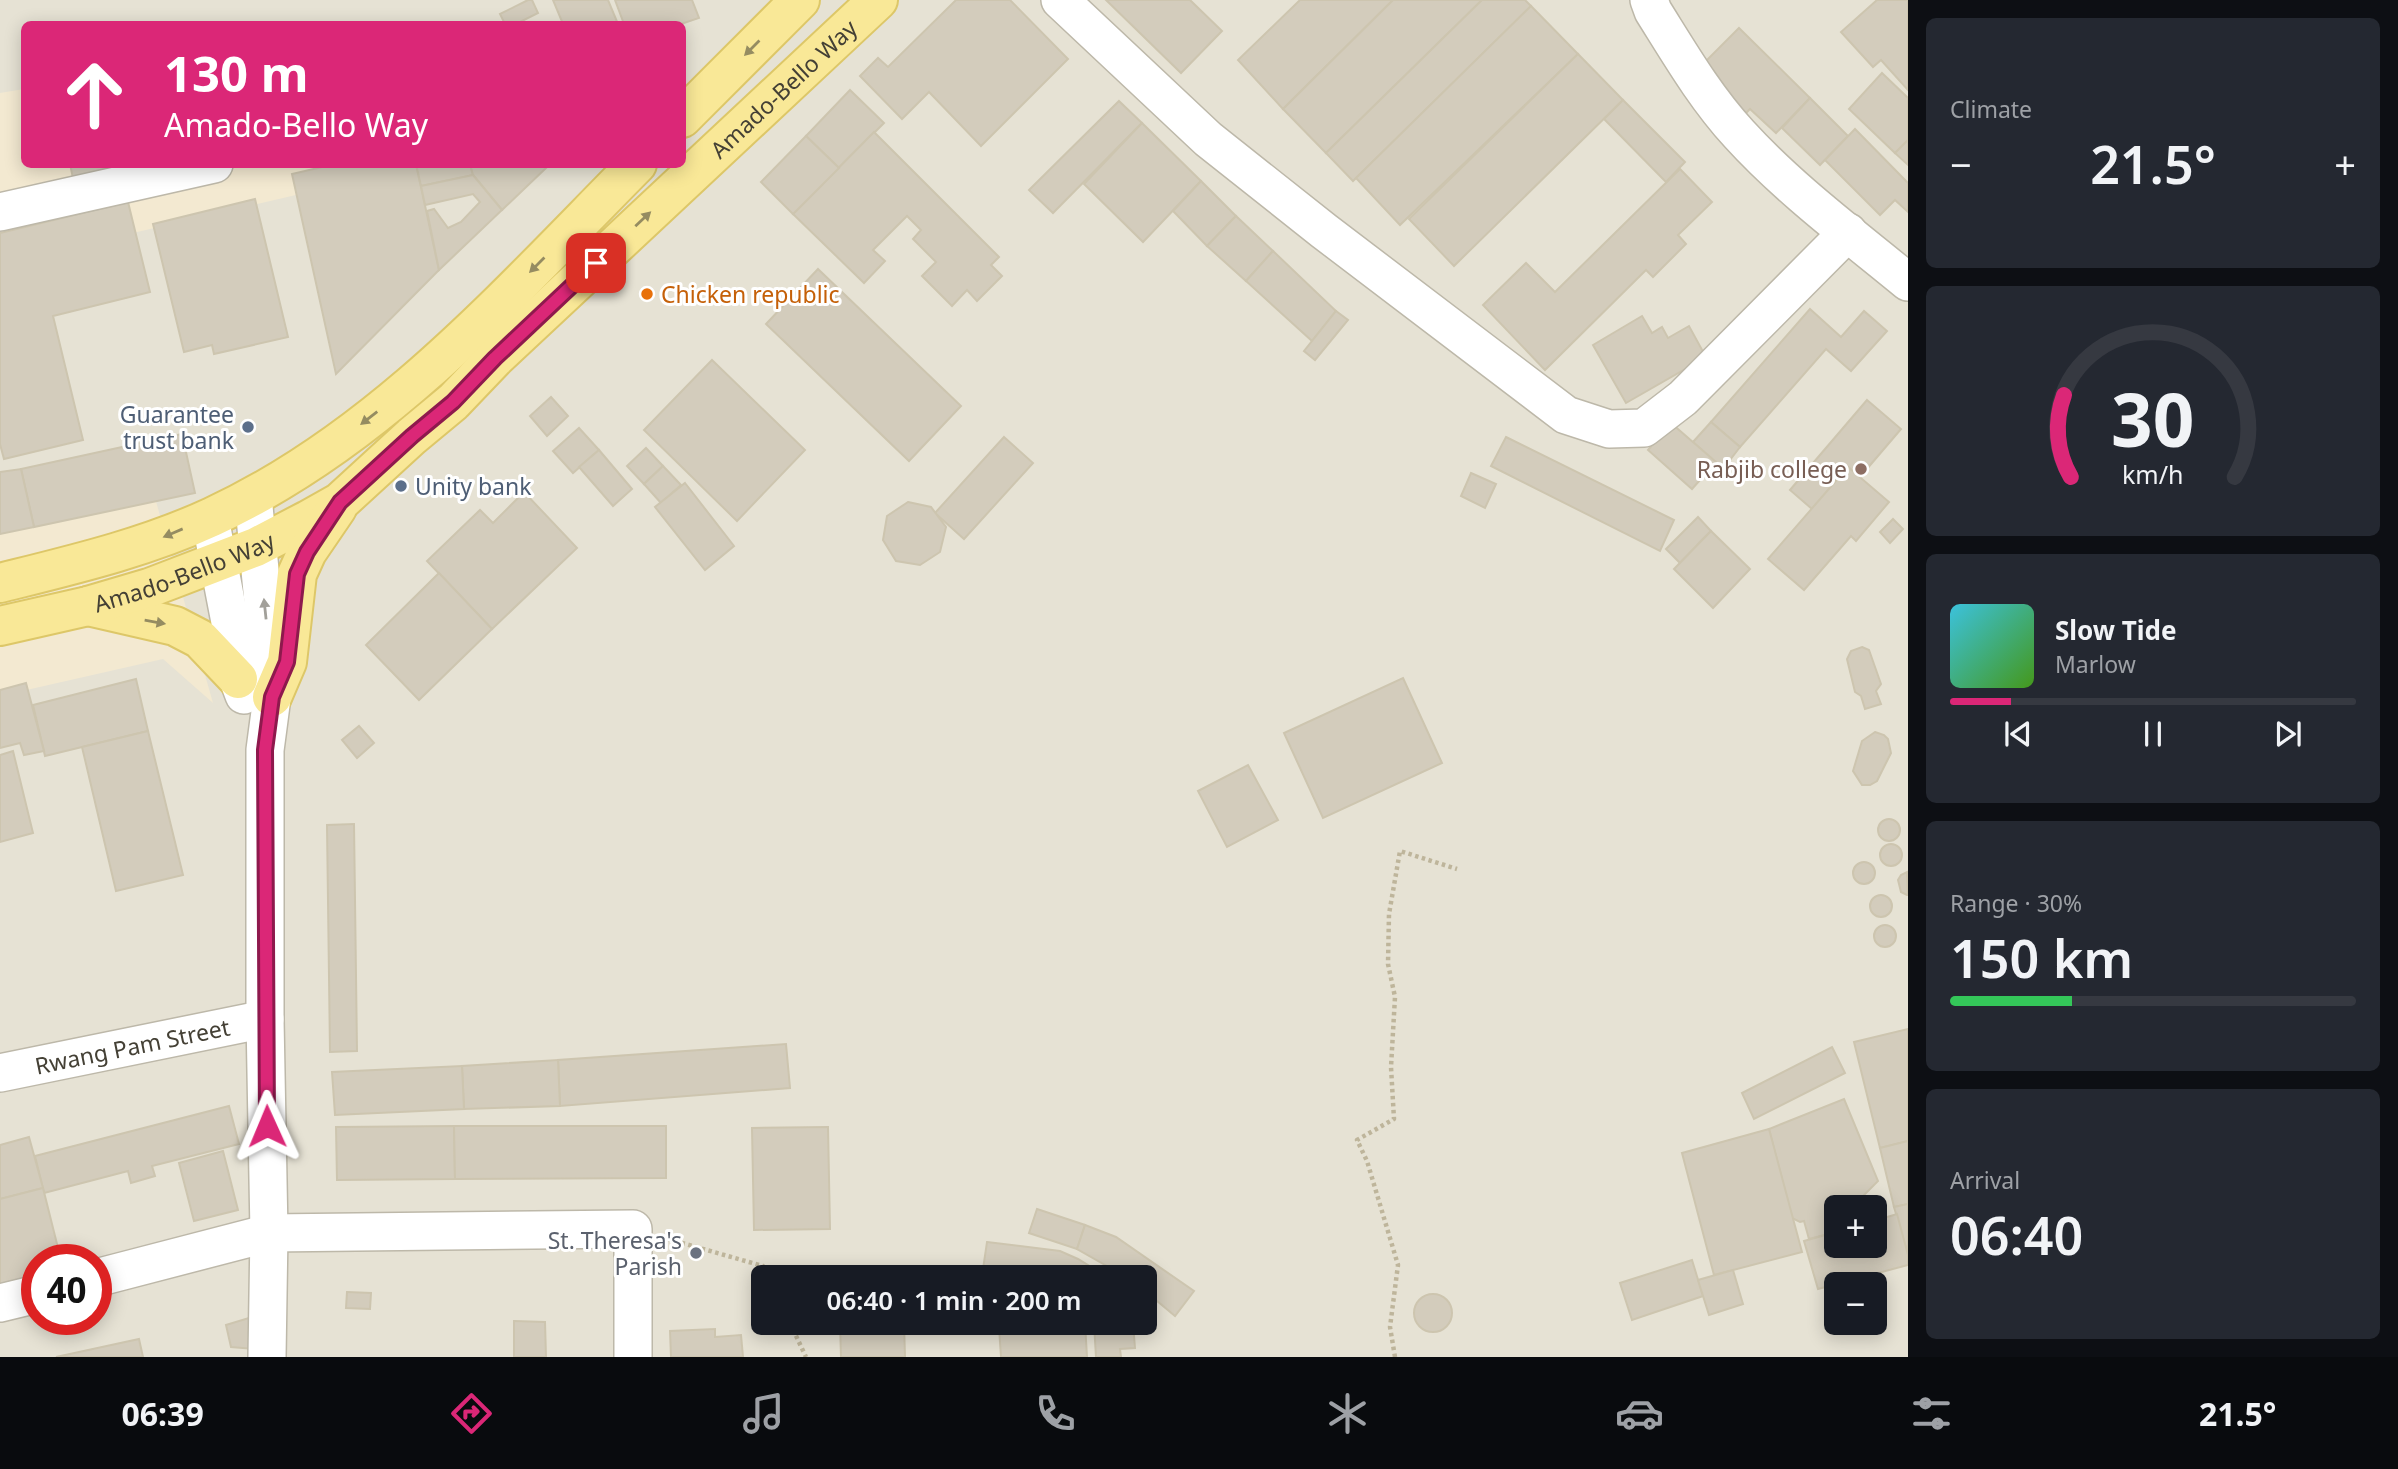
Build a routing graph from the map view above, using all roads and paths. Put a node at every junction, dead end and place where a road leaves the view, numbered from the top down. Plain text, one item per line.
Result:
1 (800, 0) edge
2 (878, 0) edge
3 (1060, 0) edge
4 (1648, 0) edge
5 (690, 103) edge
6 (196, 168) edge
7 (632, 168) edge
8 (0, 212) edge
9 (1848, 232) junction
10 (1908, 282) edge
11 (253, 496) junction
12 (340, 502) junction
13 (210, 518) junction
14 (256, 547) junction
15 (219, 561) junction
16 (0, 583) edge
17 (88, 606) junction
18 (0, 626) edge
19 (238, 679) junction
20 (272, 697) junction
21 (265, 750) junction
22 (1457, 869) dead end
23 (265, 1019) junction
24 (0, 1073) edge
25 (633, 1229) junction
26 (269, 1233) junction
27 (759, 1265) edge
28 (112, 1274) edge
29 (21, 1298) edge
30 (0, 1303) edge
31 (796, 1335) edge
32 (267, 1357) edge
33 (633, 1357) edge
34 (806, 1357) edge
35 (1395, 1357) edge

1 -> 5 main road
12 -> 2 main road, Amado-Bello Way
3 - 9 street
4 - 9 street
6 - 8 street
7 -> 11 main road, Amado-Bello Way
9 - 10 street
11 - 13 main road, Amado-Bello Way
11 - 14 street
12 - 14 main road, Amado-Bello Way
12 - 20 main road
13 - 15 street
13 -> 16 main road, Amado-Bello Way
14 - 15 main road, Amado-Bello Way
20 -> 14 street
15 - 17 main road, Amado-Bello Way
15 - 19 street
17 - 18 main road, Amado-Bello Way
17 -> 19 main road
19 - 21 street
20 - 21 street
21 - 23 street
22 - 35 path
23 - 24 street, Rwang Pam Street
23 - 26 street
25 - 26 street
25 - 27 path
25 - 33 street
26 - 28 street
26 - 32 street
29 - 30 street
31 - 34 path

